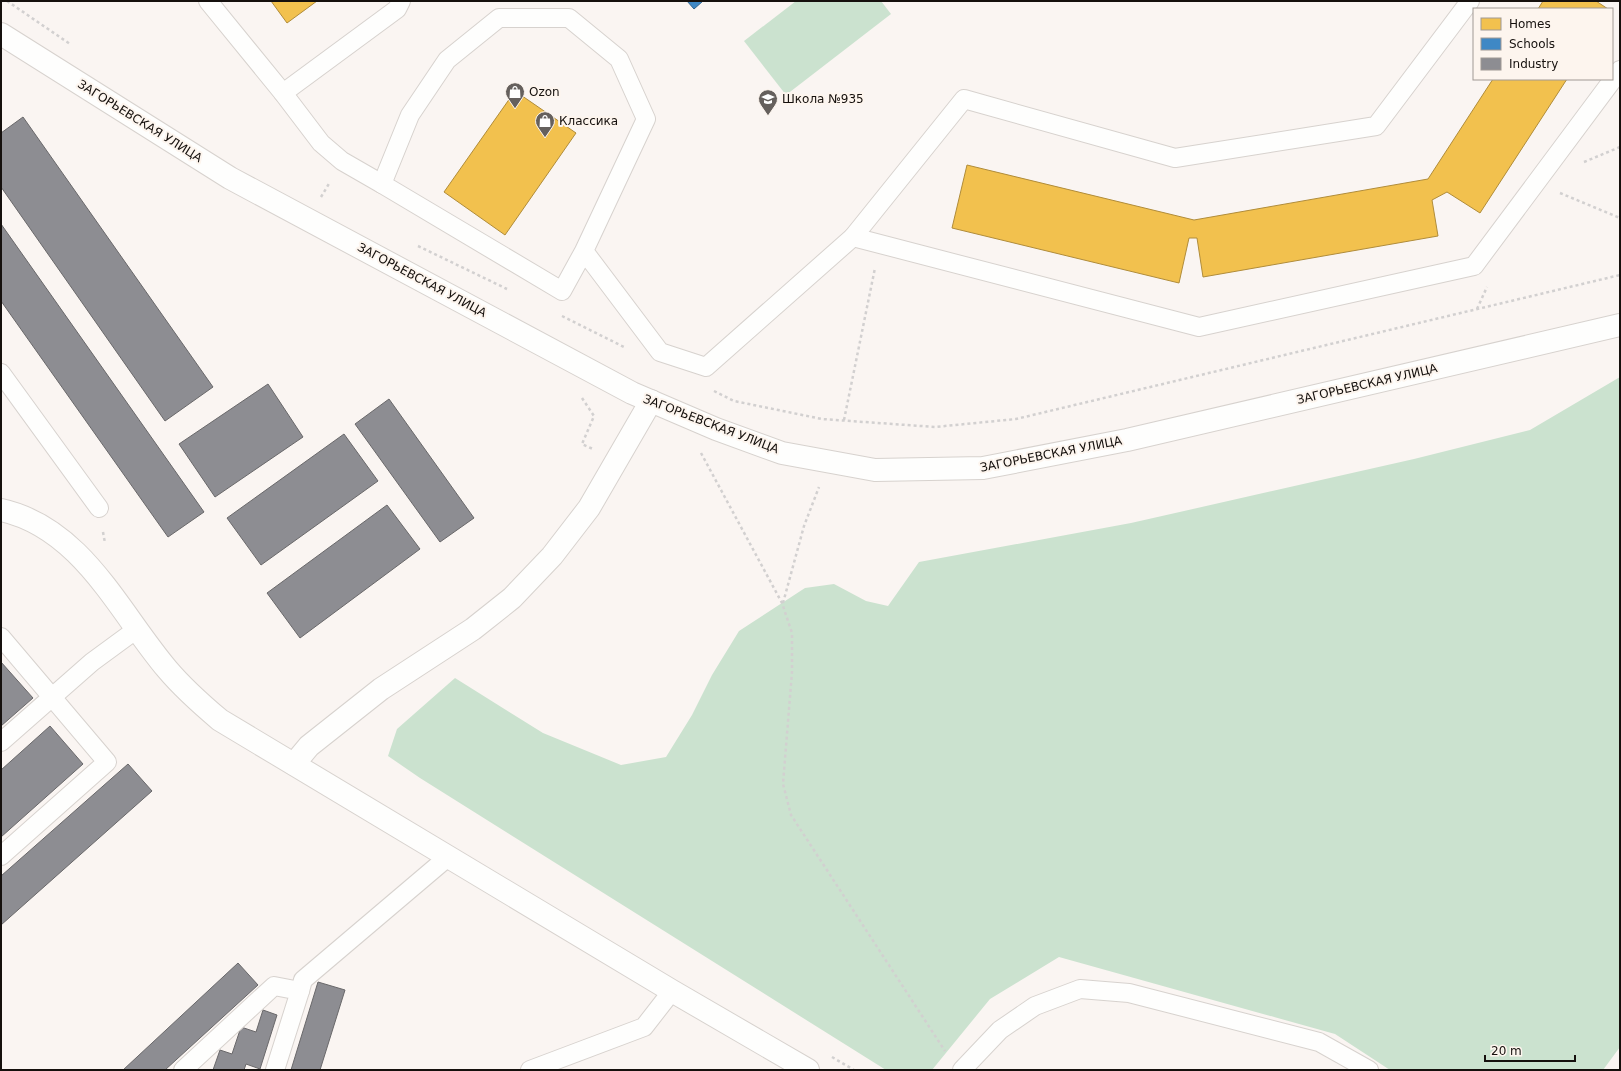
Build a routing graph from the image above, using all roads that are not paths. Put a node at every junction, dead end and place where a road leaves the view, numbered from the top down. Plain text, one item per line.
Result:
1 (208, 1) edge
2 (401, 1) edge
3 (1470, 1) edge
4 (1, 34) edge
5 (1620, 70) edge
6 (1613, 79) edge
7 (1613, 80) edge
8 (283, 93) junction
9 (382, 184) junction
10 (853, 237) junction
11 (584, 251) junction
12 (1620, 325) edge
13 (1, 373) edge
14 (650, 401) junction
15 (99, 508) dead end
16 (1, 510) edge
17 (137, 629) junction
18 (1, 637) edge
19 (52, 697) junction
20 (1, 742) edge
21 (294, 764) junction
22 (1, 856) edge
23 (448, 857) junction
24 (672, 991) junction
25 (300, 992) junction
26 (209, 1046) junction
27 (183, 1070) edge
28 (201, 1070) edge
29 (275, 1070) edge
30 (530, 1070) edge
31 (808, 1070) edge
32 (962, 1070) edge
33 (1369, 1070) edge

1 - 8 lane
2 - 8 lane
3 - 10 lane
4 - 14 street, ЗАГОРЬЕВСКАЯ УЛИЦА
5 - 6 lane
7 - 10 lane
8 - 9 lane
9 - 11 lane
9 - 11 lane
10 - 11 lane
12 - 14 street, ЗАГОРЬЕВСКАЯ УЛИЦА
13 - 15 lane
14 - 21 street
16 - 17 street
17 - 19 lane
17 - 21 street
18 - 19 lane
19 - 20 lane
19 - 22 lane
21 - 23 street
23 - 24 street
23 - 25 lane
24 - 30 lane
24 - 31 street
25 - 26 lane
25 - 29 lane
26 - 27 lane
26 - 28 lane
32 - 33 lane

